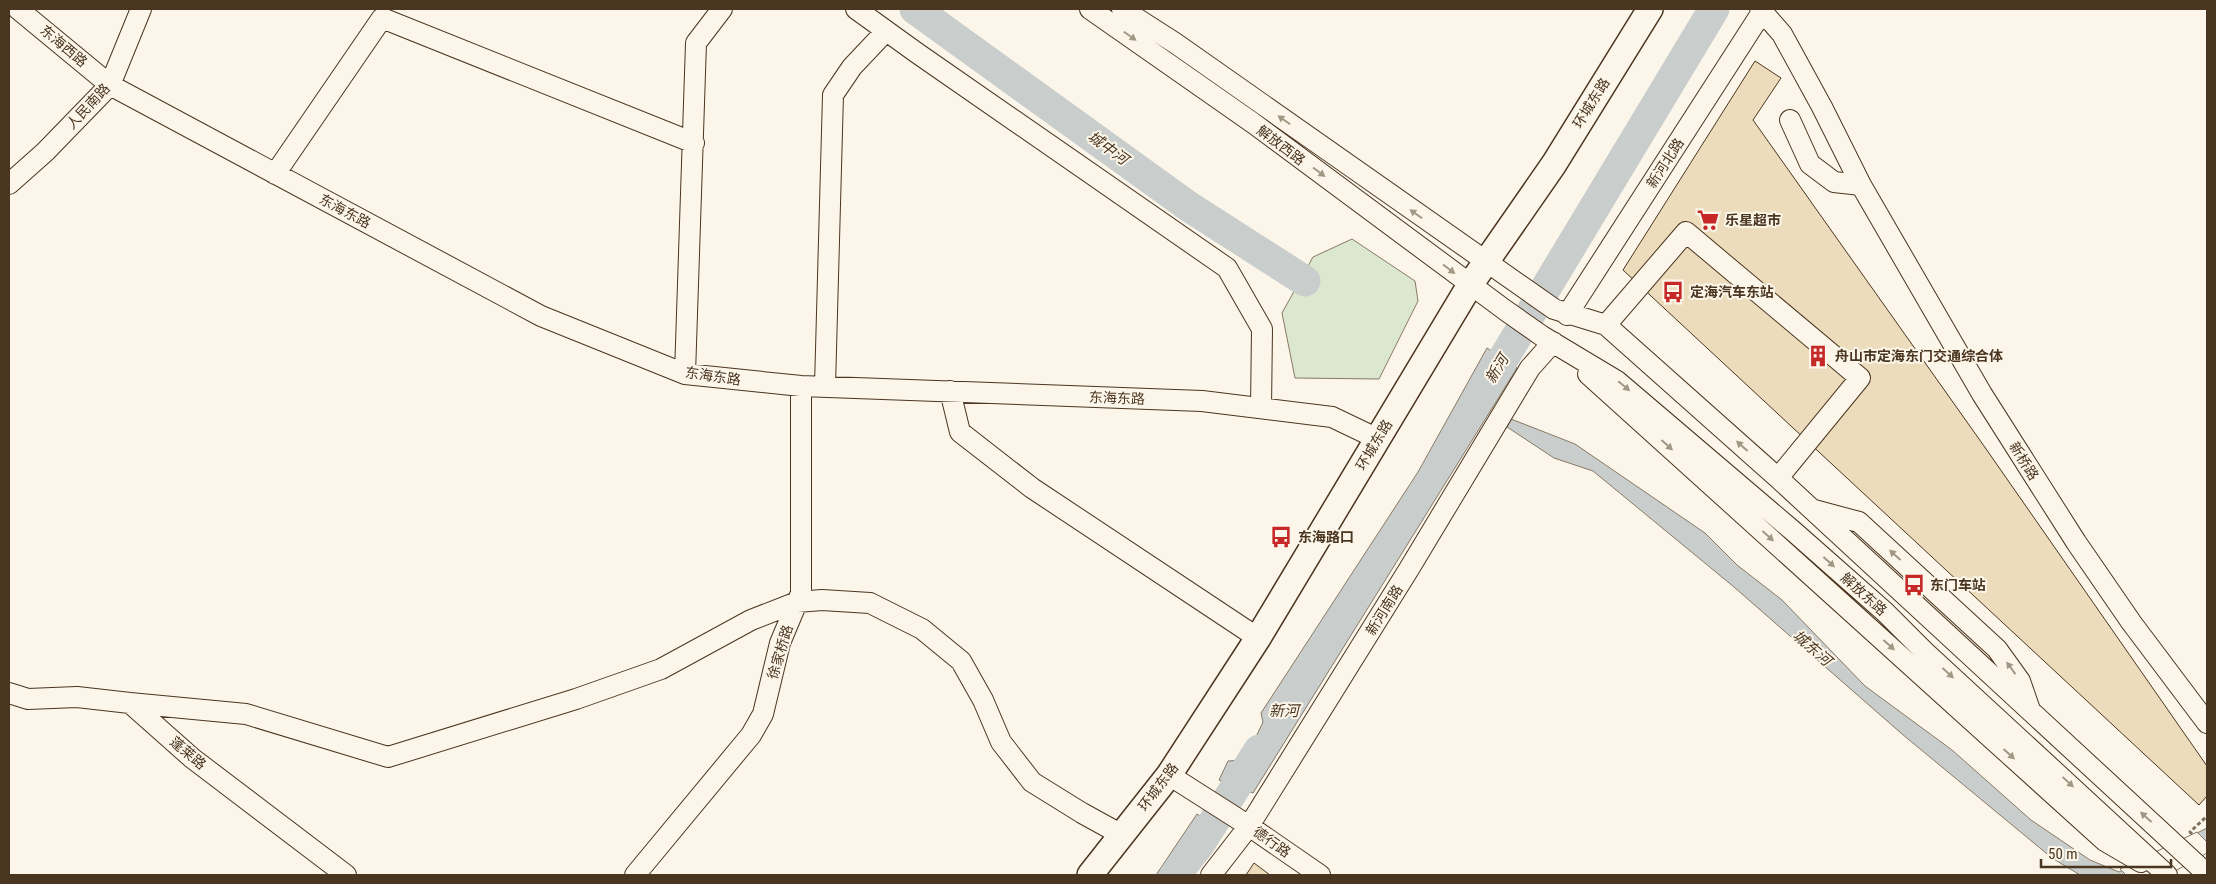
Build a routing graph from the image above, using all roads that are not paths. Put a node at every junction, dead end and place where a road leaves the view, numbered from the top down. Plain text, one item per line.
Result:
1 (18, 9) edge
2 (141, 9) edge
3 (722, 9) edge
4 (856, 9) edge
5 (1090, 9) edge
6 (1122, 9) edge
7 (1650, 9) edge
8 (1762, 10) edge
9 (886, 31) junction
10 (110, 84) junction
11 (1790, 120) dead end
12 (694, 143) junction
13 (275, 174) junction
14 (9, 184) edge
15 (1861, 185) junction
16 (1484, 263) junction
17 (1470, 285) junction
18 (1560, 312) junction
19 (1606, 325) junction
20 (1547, 339) junction
21 (685, 374) junction
22 (801, 386) junction
23 (825, 386) junction
24 (950, 391) junction
25 (1261, 408) junction
26 (1378, 439) junction
27 (1778, 478) junction
28 (1810, 509) junction
29 (1792, 530) junction
30 (797, 602) junction
31 (1258, 638) junction
32 (9, 692) edge
33 (130, 703) junction
34 (2207, 724) edge
35 (1169, 775) junction
36 (1249, 826) junction
37 (1122, 835) junction
38 (2207, 874) edge
39 (346, 875) edge
40 (635, 875) edge
41 (1090, 875) edge
42 (1211, 875) edge
43 (1320, 875) edge
44 (2166, 875) edge

1 - 10 street, 东海西路
2 - 10 street, 人民南路
3 - 12 street
4 - 9 street
5 -> 17 street, 解放西路
16 -> 6 street
7 - 16 main road, 环城东路
8 - 15 street, 新桥路
8 - 18 street, 新河北路
9 - 23 street
9 - 25 street
10 - 13 street, 东海东路
10 - 14 street, 人民南路
11 - 15 street
12 - 13 street
12 - 21 street
13 - 21 street, 东海东路
15 - 34 street, 新桥路
16 - 17 main road, 环城东路
16 - 18 street
17 - 20 street, 解放西路
17 - 26 main road, 环城东路
18 - 19 street
27 -> 19 street
19 - 27 street
20 -> 29 street, 解放东路
20 - 36 street, 新河南路
20 -> 44 street
21 - 22 street, 东海东路
22 - 23 street, 东海东路
22 - 30 street, 徐家桥路
23 - 24 street, 东海东路
24 - 25 street, 东海东路
24 - 31 street
25 - 26 street, 东海东路
26 - 31 main road, 环城东路
27 - 28 street
28 - 29 street
38 -> 28 street
29 -> 44 street, 解放东路
30 - 33 street
30 - 37 street
30 - 40 street, 徐家桥路
31 - 35 main road, 环城东路
32 - 33 street
33 - 39 street, 蓬莱路
35 - 36 street, 德行路
35 - 37 main road, 环城东路
36 - 42 street, 新河南路
36 - 43 street, 德行路
37 - 41 main road, 环城东路

